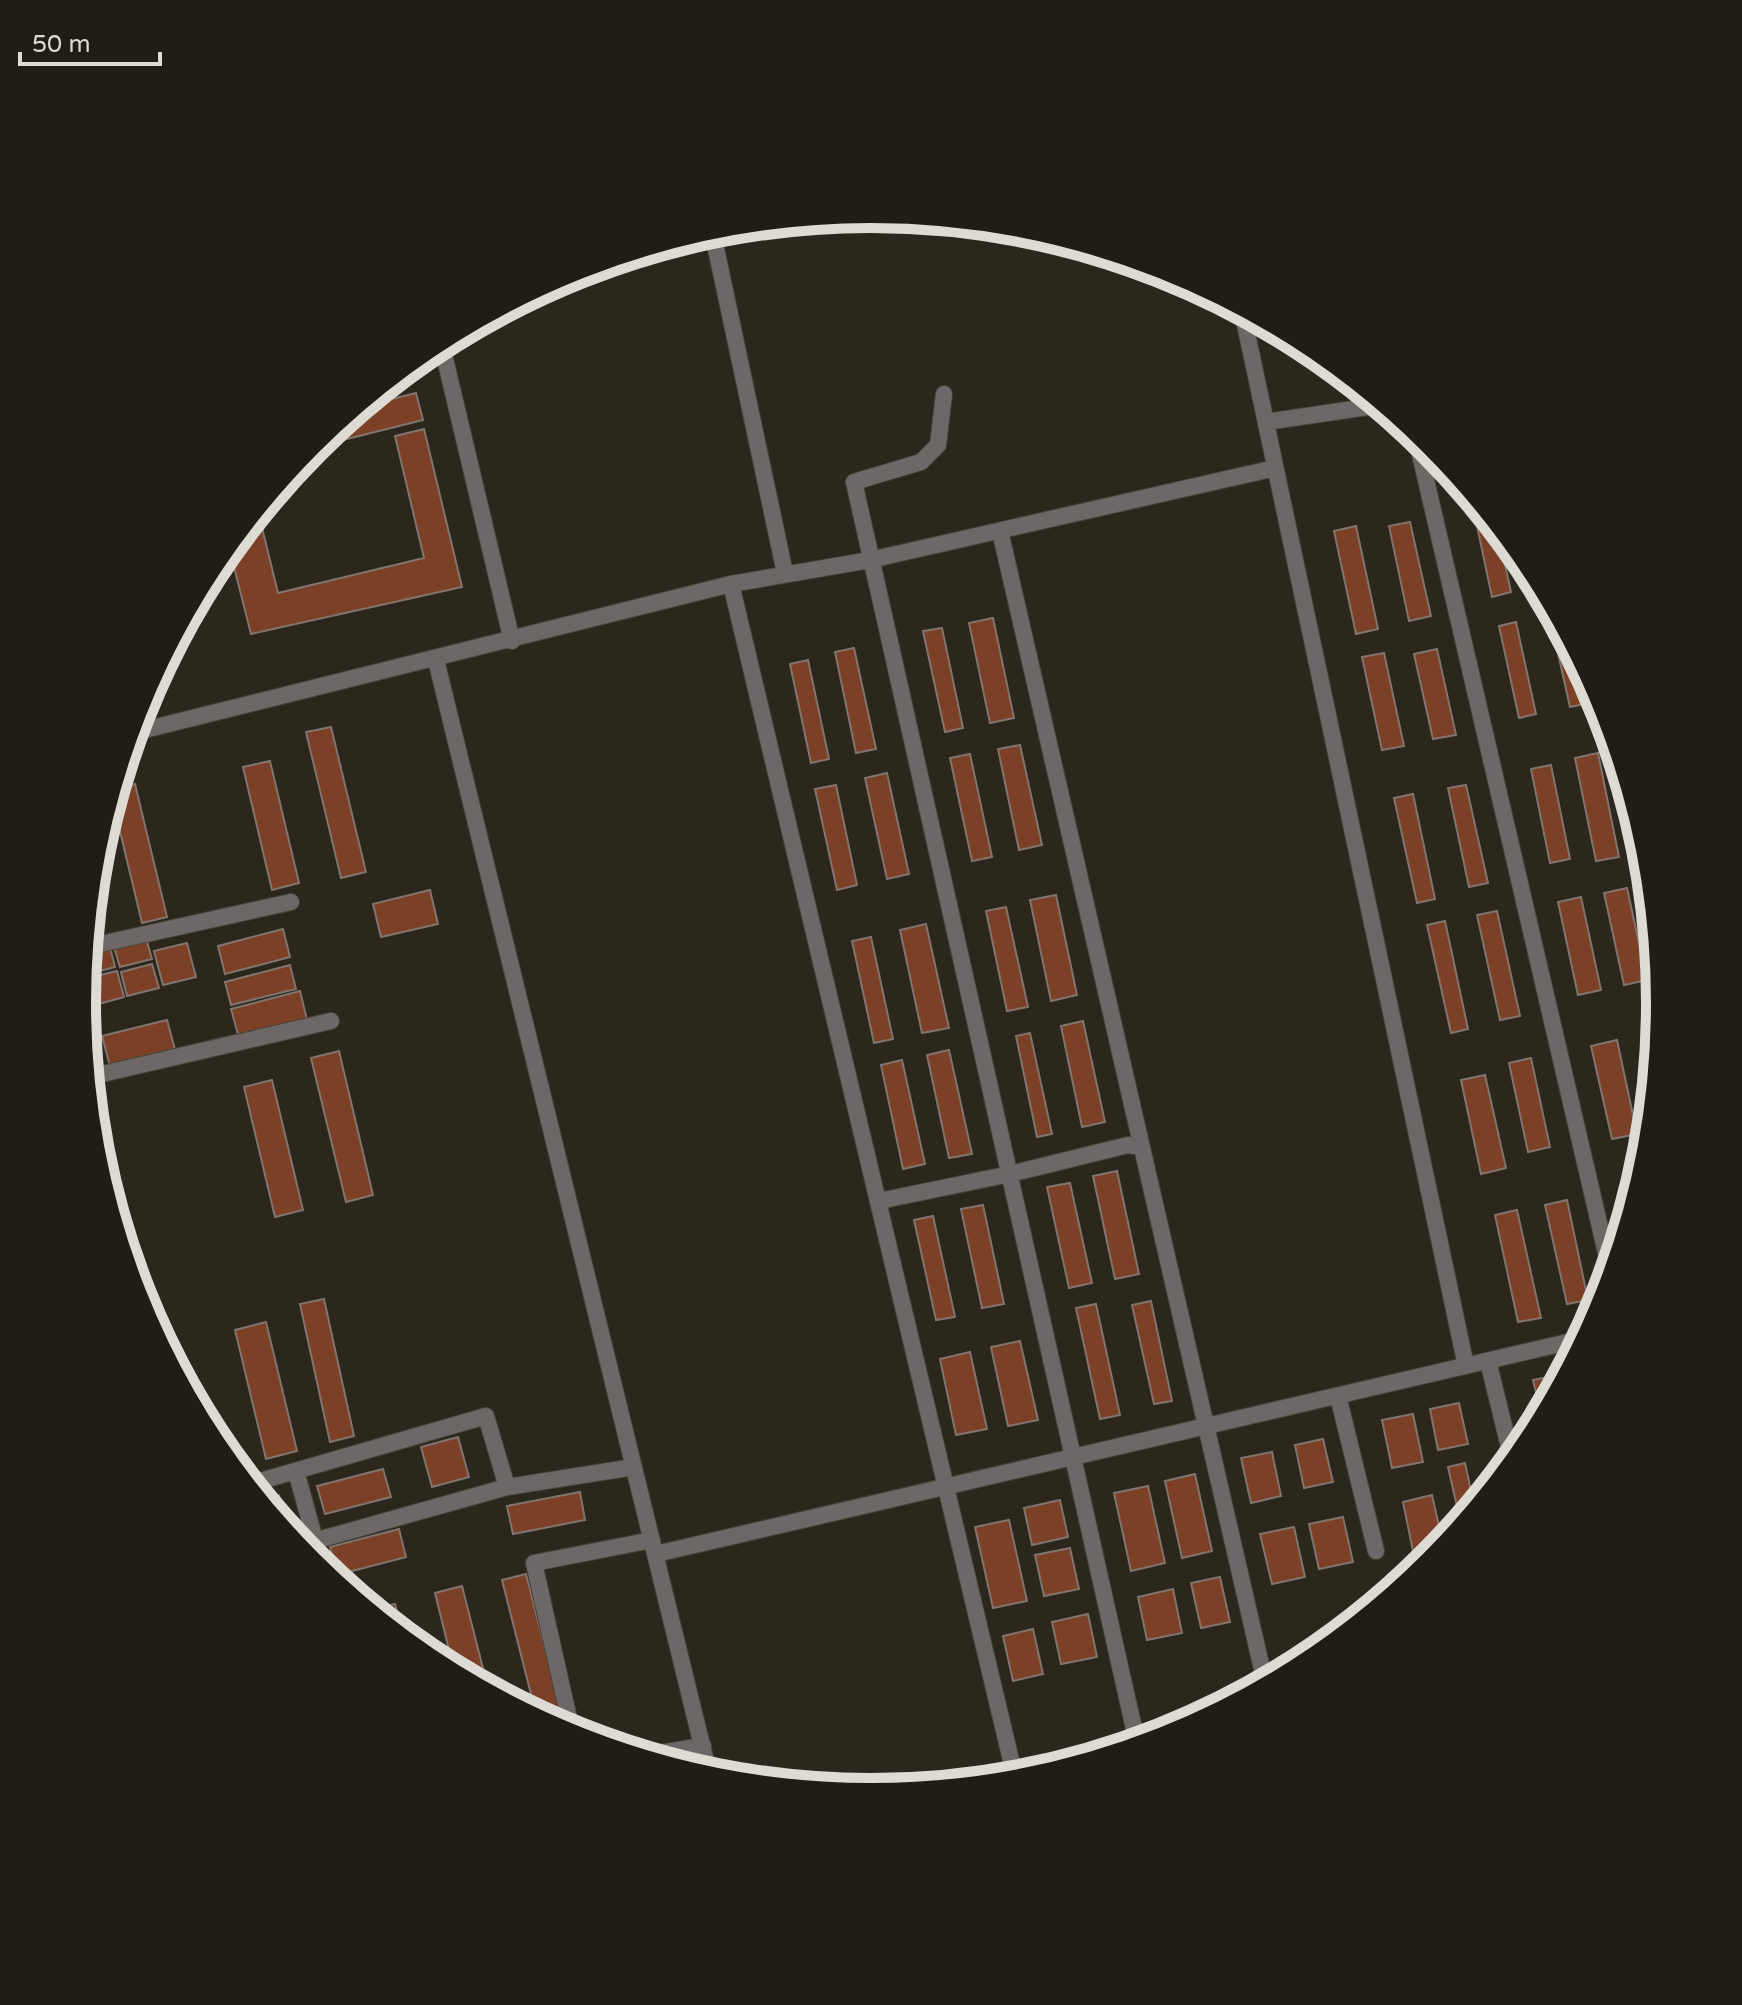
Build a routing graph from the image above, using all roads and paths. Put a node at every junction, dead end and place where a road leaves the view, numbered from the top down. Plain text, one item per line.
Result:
1 (715, 243) edge
2 (1245, 324) edge
3 (444, 355) edge
4 (944, 394) dead end
5 (1366, 407) edge
6 (1266, 422) junction
7 (1420, 455) edge
8 (1275, 468) junction
9 (1000, 531) junction
10 (870, 560) junction
11 (785, 573) junction
12 (731, 584) junction
13 (512, 641) junction
14 (436, 660) junction
15 (146, 730) edge
16 (291, 902) dead end
17 (99, 944) edge
18 (331, 1021) dead end
19 (100, 1074) edge
20 (1141, 1147) junction
21 (1010, 1174) junction
22 (879, 1201) junction
23 (1605, 1251) edge
24 (1567, 1342) edge
25 (1488, 1361) junction
26 (1466, 1366) junction
27 (1338, 1396) junction
28 (1207, 1427) junction
29 (1508, 1443) edge
30 (1075, 1457) junction
31 (634, 1467) junction
32 (296, 1471) junction
33 (262, 1481) edge
34 (507, 1487) junction
35 (944, 1488) junction
36 (306, 1533) edge
37 (314, 1541) edge
38 (654, 1547) junction
39 (1376, 1551) dead end
40 (1263, 1671) edge
41 (569, 1716) edge
42 (1135, 1731) edge
43 (703, 1746) junction
44 (671, 1751) edge
45 (706, 1760) edge
46 (1012, 1765) edge

1 - 11 street
2 - 6 street
3 - 13 street
4 - 10 street
5 - 6 street
6 - 8 street
7 - 23 street
8 - 9 street
8 - 26 street
9 - 10 street
9 - 20 street
10 - 11 street
10 - 21 street
11 - 12 street
12 - 13 street
12 - 22 street
13 - 14 street
14 - 15 street
14 - 31 street
16 - 17 street
18 - 19 street
20 - 21 street
20 - 28 street
21 - 22 street
21 - 30 street
22 - 35 street
24 - 25 street
25 - 26 street
25 - 29 street
26 - 27 street
27 - 28 street
27 - 39 street
28 - 30 street
28 - 40 street
30 - 35 street
30 - 42 street
31 - 34 street
31 - 38 street
32 - 33 street
32 - 34 street
32 - 36 street
34 - 37 street
35 - 38 street
35 - 46 street
38 - 41 street
38 - 43 street
43 - 44 street
43 - 45 street

